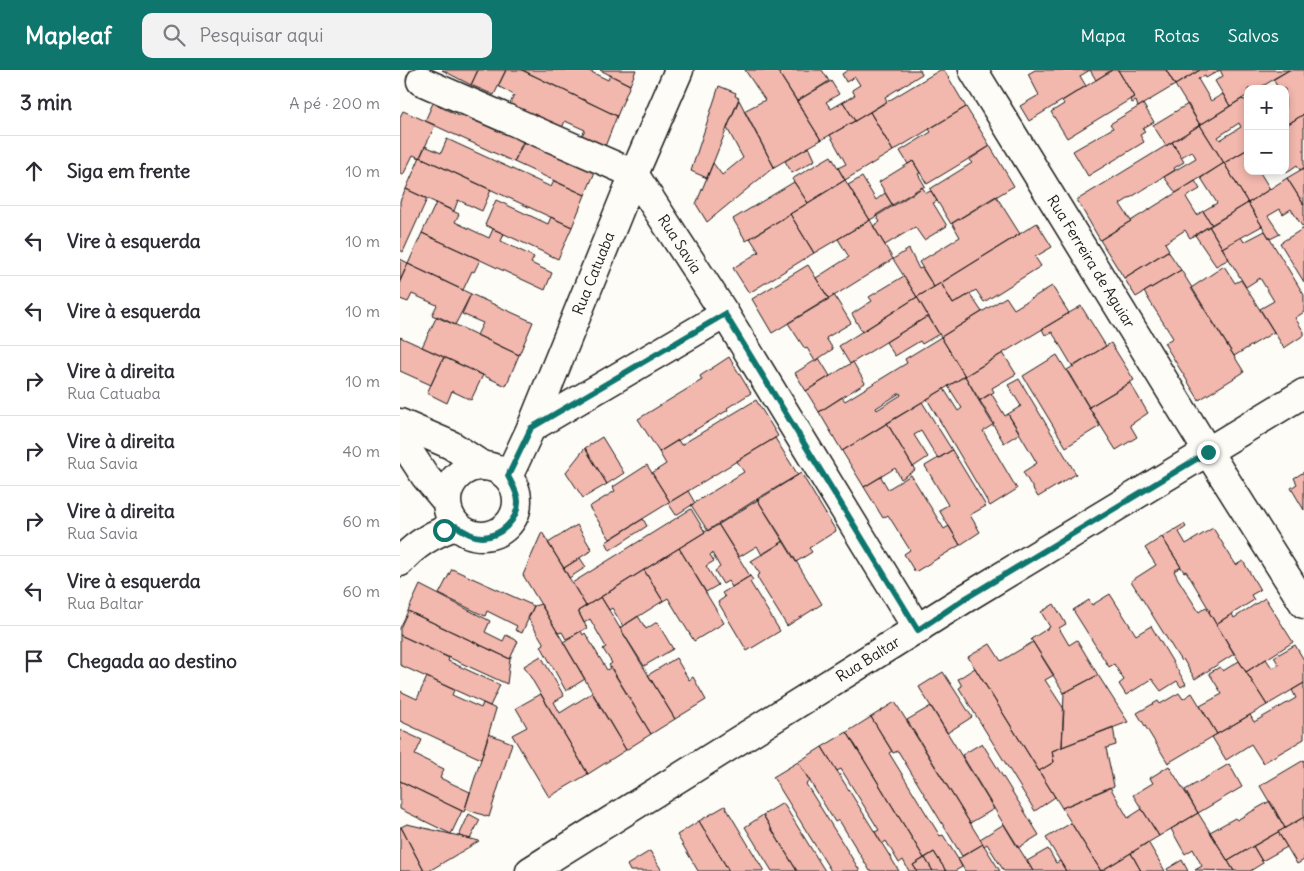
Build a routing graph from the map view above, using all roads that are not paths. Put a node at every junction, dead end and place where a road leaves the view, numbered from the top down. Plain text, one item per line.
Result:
1 (973, 70) edge
2 (682, 72) edge
3 (421, 81) dead end
4 (634, 174) junction
5 (725, 314) junction
6 (1304, 393) edge
7 (400, 423) edge
8 (531, 428) junction
9 (400, 438) edge
10 (1208, 452) junction
11 (483, 466) junction
12 (508, 476) junction
13 (446, 501) junction
14 (456, 526) junction
15 (400, 562) edge
16 (1304, 604) edge
17 (918, 630) junction
18 (530, 871) edge

1 - 10 street, Rua Ferreira de Aguiar
2 - 4 street, Rua Catuaba
3 - 4 street
4 - 5 street, Rua Savia
4 - 8 street, Rua Catuaba
5 - 8 street
5 - 17 street, Rua Savia
6 - 10 street, Rua Baltar
7 - 11 street
8 - 12 street, Rua Catuaba
9 - 13 street
10 - 16 street, Rua Ferreira de Aguiar
10 - 17 street, Rua Baltar
11 - 12 street
11 - 13 street
12 - 14 street
13 - 14 street
14 - 15 street
17 - 18 street, Rua Baltar

